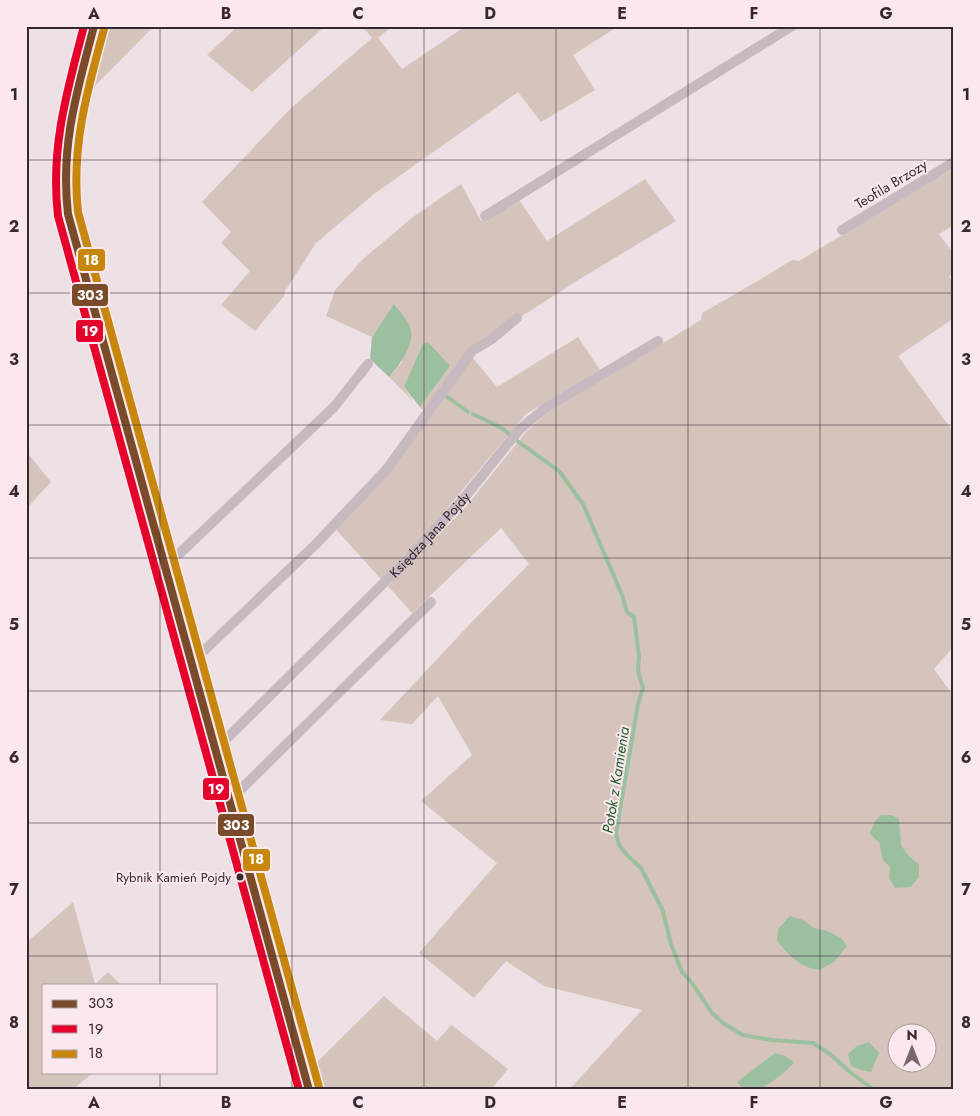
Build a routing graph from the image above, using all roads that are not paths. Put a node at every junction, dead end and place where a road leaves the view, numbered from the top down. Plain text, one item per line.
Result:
1 (94, 26) edge
2 (792, 26) edge
3 (954, 162) edge
4 (484, 216) dead end
5 (842, 230) dead end
6 (517, 318) dead end
7 (658, 341) dead end
8 (368, 364) dead end
9 (163, 559) junction
10 (431, 602) dead end
11 (191, 663) junction
12 (215, 750) junction
13 (229, 801) junction
14 (309, 1090) edge

1 - 9 street
2 - 4 street
3 - 5 street, Teofila Brzozy
6 - 11 street
7 - 12 street, Księdza Jana Pojdy
8 - 9 street
9 - 11 street
10 - 13 street
11 - 12 street
12 - 13 street
13 - 14 street

